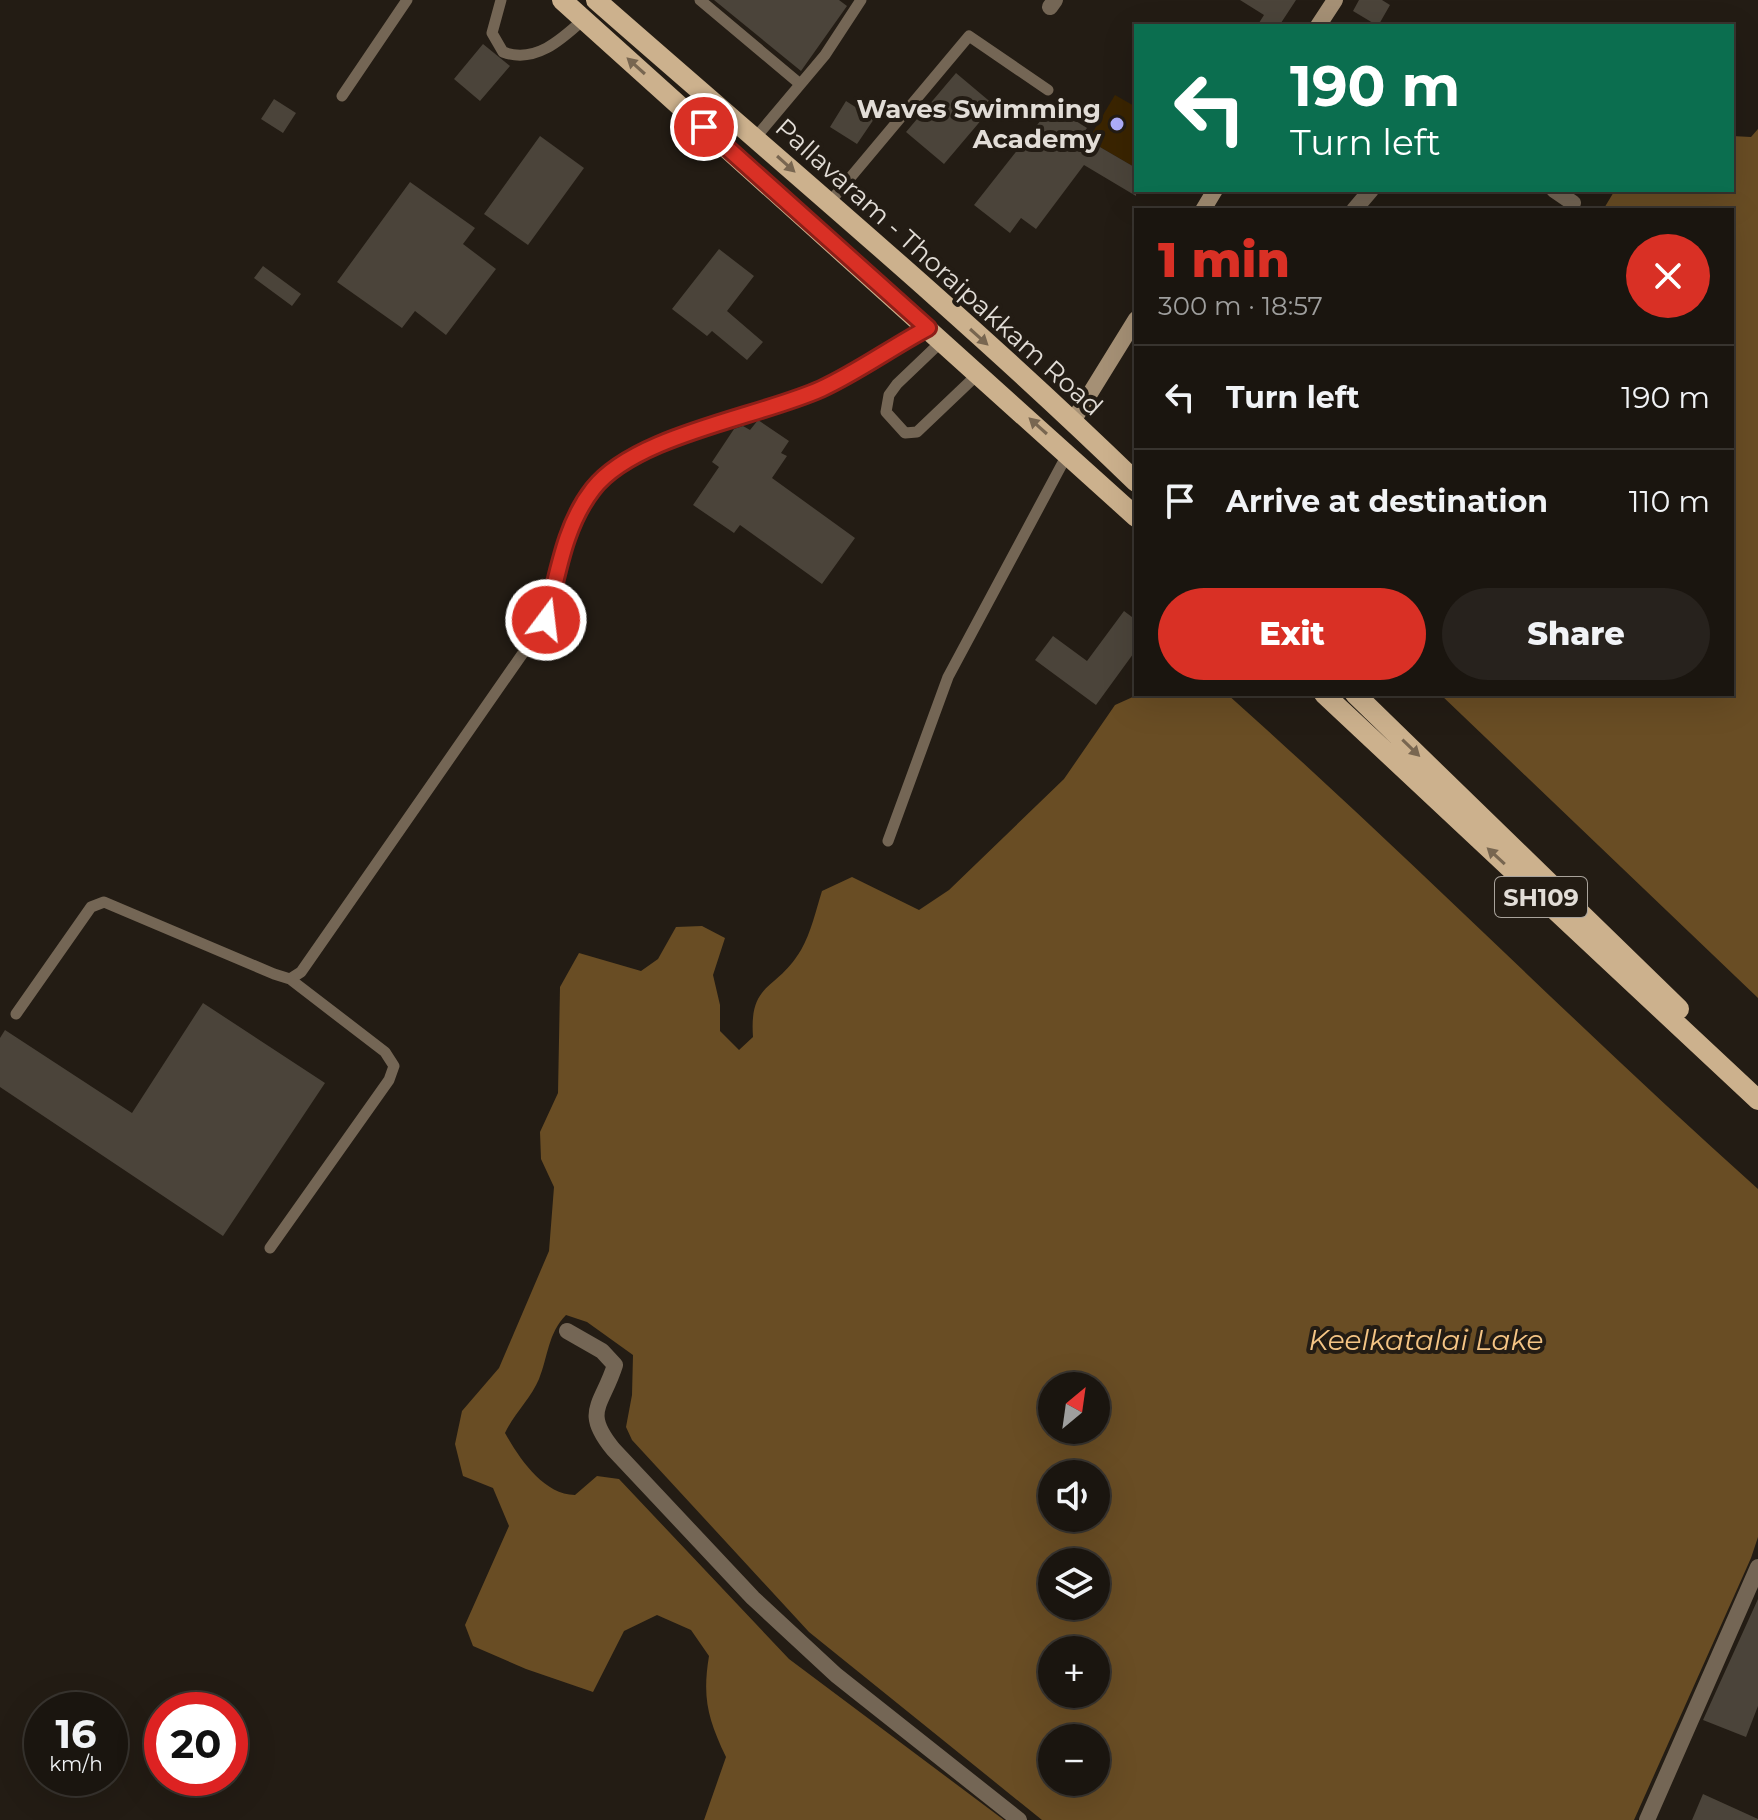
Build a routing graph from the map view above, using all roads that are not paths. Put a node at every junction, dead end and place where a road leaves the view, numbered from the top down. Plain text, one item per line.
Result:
1 (407, 0) edge
2 (501, 0) edge
3 (562, 0) edge
4 (700, 0) edge
5 (861, 0) edge
6 (599, 1) edge
7 (1331, 1) edge
8 (584, 19) junction
9 (1319, 24) edge
10 (800, 84) junction
11 (1048, 90) dead end
12 (342, 96) dead end
13 (756, 137) junction
14 (1369, 192) edge
15 (1557, 192) edge
16 (829, 203) junction
17 (1573, 203) dead end
18 (1356, 208) edge
19 (1134, 322) edge
20 (935, 334) junction
21 (979, 373) junction
22 (1073, 421) junction
23 (1068, 453) junction
24 (1134, 480) edge
25 (1134, 515) edge
26 (1326, 696) edge
27 (1357, 696) edge
28 (888, 841) dead end
29 (290, 979) junction
30 (16, 1014) dead end
31 (1758, 1082) edge
32 (1758, 1100) edge
33 (270, 1248) dead end
34 (567, 1331) dead end
35 (1758, 1567) edge
36 (1019, 1820) edge
37 (1647, 1820) edge

1 - 12 lane
2 - 8 lane
3 - 8 main road, Pallavaram - Thoraipakkam Road
4 - 10 lane
5 - 10 lane
6 - 8 street
6 - 13 main road, Pallavaram - Thoraipakkam Road
7 - 9 street
20 -> 8 main road, Pallavaram - Thoraipakkam Road
10 - 13 lane
11 - 16 lane
13 -> 16 main road, Pallavaram - Thoraipakkam Road
14 - 18 street
15 - 17 street
16 -> 22 main road, Pallavaram - Thoraipakkam Road
19 - 22 street
20 - 21 main road, Pallavaram - Thoraipakkam Road
20 - 21 lane
20 - 29 lane
23 -> 21 main road, Pallavaram - Thoraipakkam Road
22 - 24 main road, Pallavaram - Thoraipakkam Road
23 - 25 main road, Pallavaram - Thoraipakkam Road
23 - 28 lane
32 -> 26 main road, SH109
27 -> 31 main road, SH109
29 - 30 lane
29 - 33 lane
34 - 36 street
35 - 37 street

